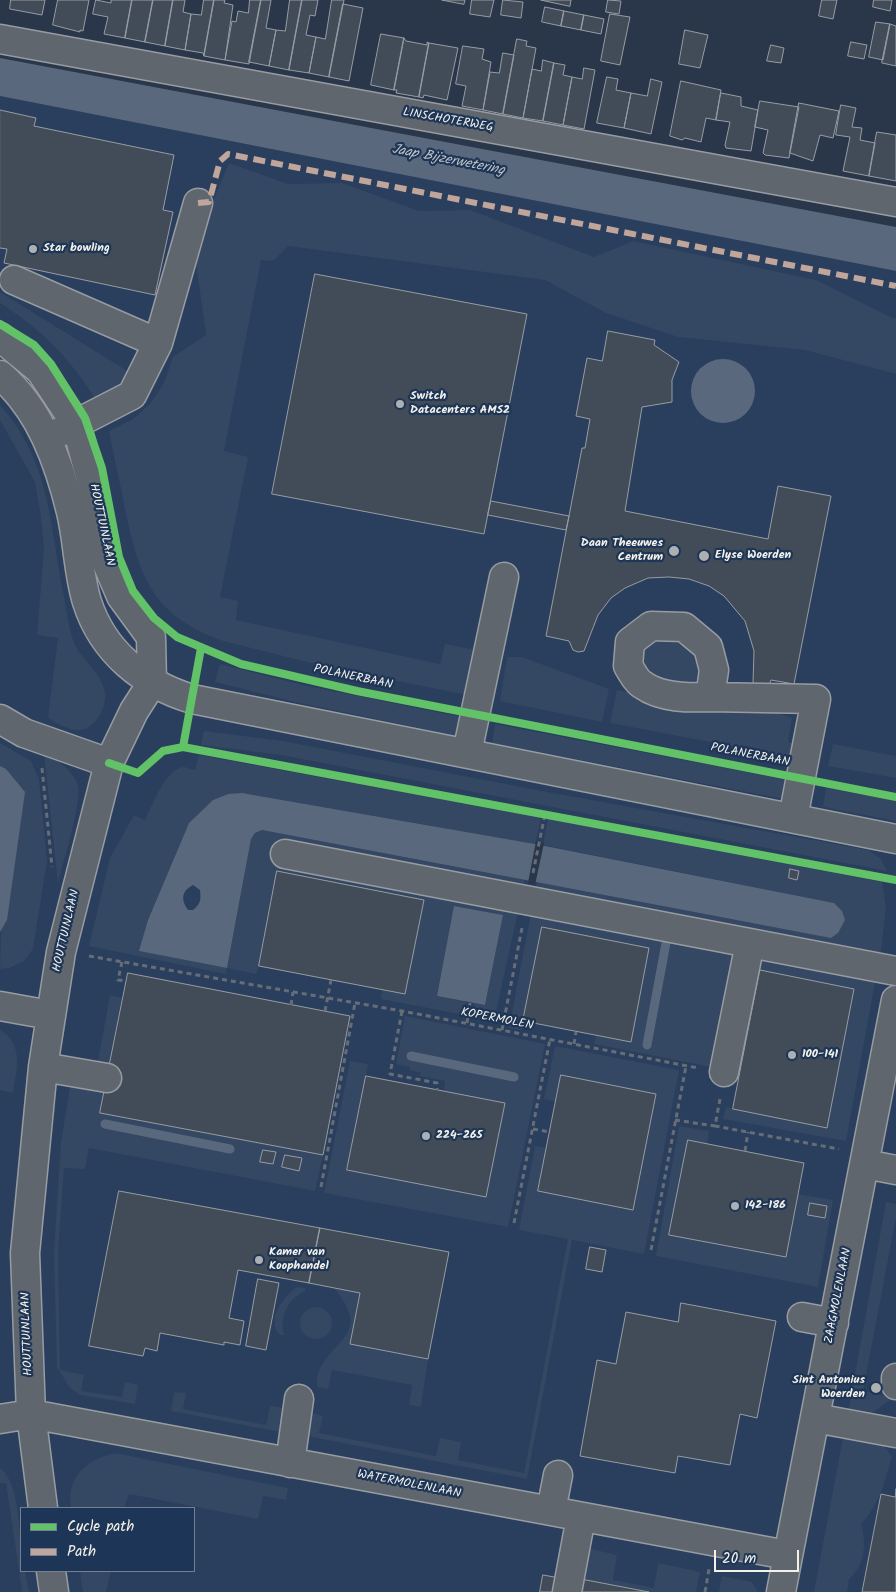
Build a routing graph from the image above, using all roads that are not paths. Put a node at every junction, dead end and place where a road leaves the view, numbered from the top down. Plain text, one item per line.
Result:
1 (0, 39) edge
2 (198, 202) dead end
3 (896, 202) edge
4 (14, 280) dead end
5 (0, 337) edge
6 (158, 343) junction
7 (0, 375) edge
8 (76, 424) junction
9 (48, 438) junction
10 (504, 576) dead end
11 (152, 683) junction
12 (710, 697) dead end
13 (0, 719) edge
14 (467, 753) junction
15 (109, 763) junction
16 (793, 818) junction
17 (896, 839) edge
18 (285, 854) dead end
19 (750, 943) junction
20 (896, 971) edge
21 (896, 1000) edge
22 (0, 1006) edge
23 (50, 1015) junction
24 (43, 1067) junction
25 (724, 1072) road end
26 (107, 1078) dead end
27 (884, 1125) edge
28 (866, 1159) junction
29 (896, 1170) edge
30 (802, 1316) dead end
31 (834, 1323) junction
32 (896, 1378) edge
33 (896, 1385) edge
34 (299, 1399) dead end
35 (31, 1414) junction
36 (815, 1418) junction
37 (0, 1419) edge
38 (896, 1433) edge
39 (290, 1463) junction
40 (558, 1475) dead end
41 (43, 1507) edge
42 (550, 1511) junction
43 (580, 1517) junction
44 (787, 1555) junction
45 (51, 1572) edge
46 (54, 1592) edge
47 (567, 1592) edge
48 (781, 1592) edge

1 - 3 street, LINSCHOTERWEG
2 - 6 street
4 - 6 street
5 - 8 street, HOUTTUINLAAN
6 - 8 street
7 - 9 street
8 - 9 street
8 - 11 street, HOUTTUINLAAN
9 - 11 street
10 - 14 street
11 - 14 street
11 - 15 street, HOUTTUINLAAN
12 - 16 street
13 - 15 street
14 - 16 street
15 - 23 street, HOUTTUINLAAN
16 - 17 street
18 - 19 street
19 - 20 street
19 - 25 street
21 - 27 street, ZAAGMOLENLAAN
22 - 23 street
23 - 24 street, HOUTTUINLAAN
24 - 26 street
24 - 35 street, HOUTTUINLAAN
27 - 28 street, ZAAGMOLENLAAN
28 - 29 street
28 - 31 street, ZAAGMOLENLAAN
30 - 31 street
31 - 36 street, ZAAGMOLENLAAN
32 - 33 street
34 - 39 street
35 - 37 street
35 - 39 street, WATERMOLENLAAN
35 - 41 street, HOUTTUINLAAN
36 - 38 street
36 - 44 street, ZAAGMOLENLAAN
39 - 42 street, WATERMOLENLAAN
40 - 42 street
42 - 43 street, WATERMOLENLAAN
43 - 44 street, WATERMOLENLAAN
43 - 47 street
44 - 48 street, ZAAGMOLENLAAN
45 - 46 street

